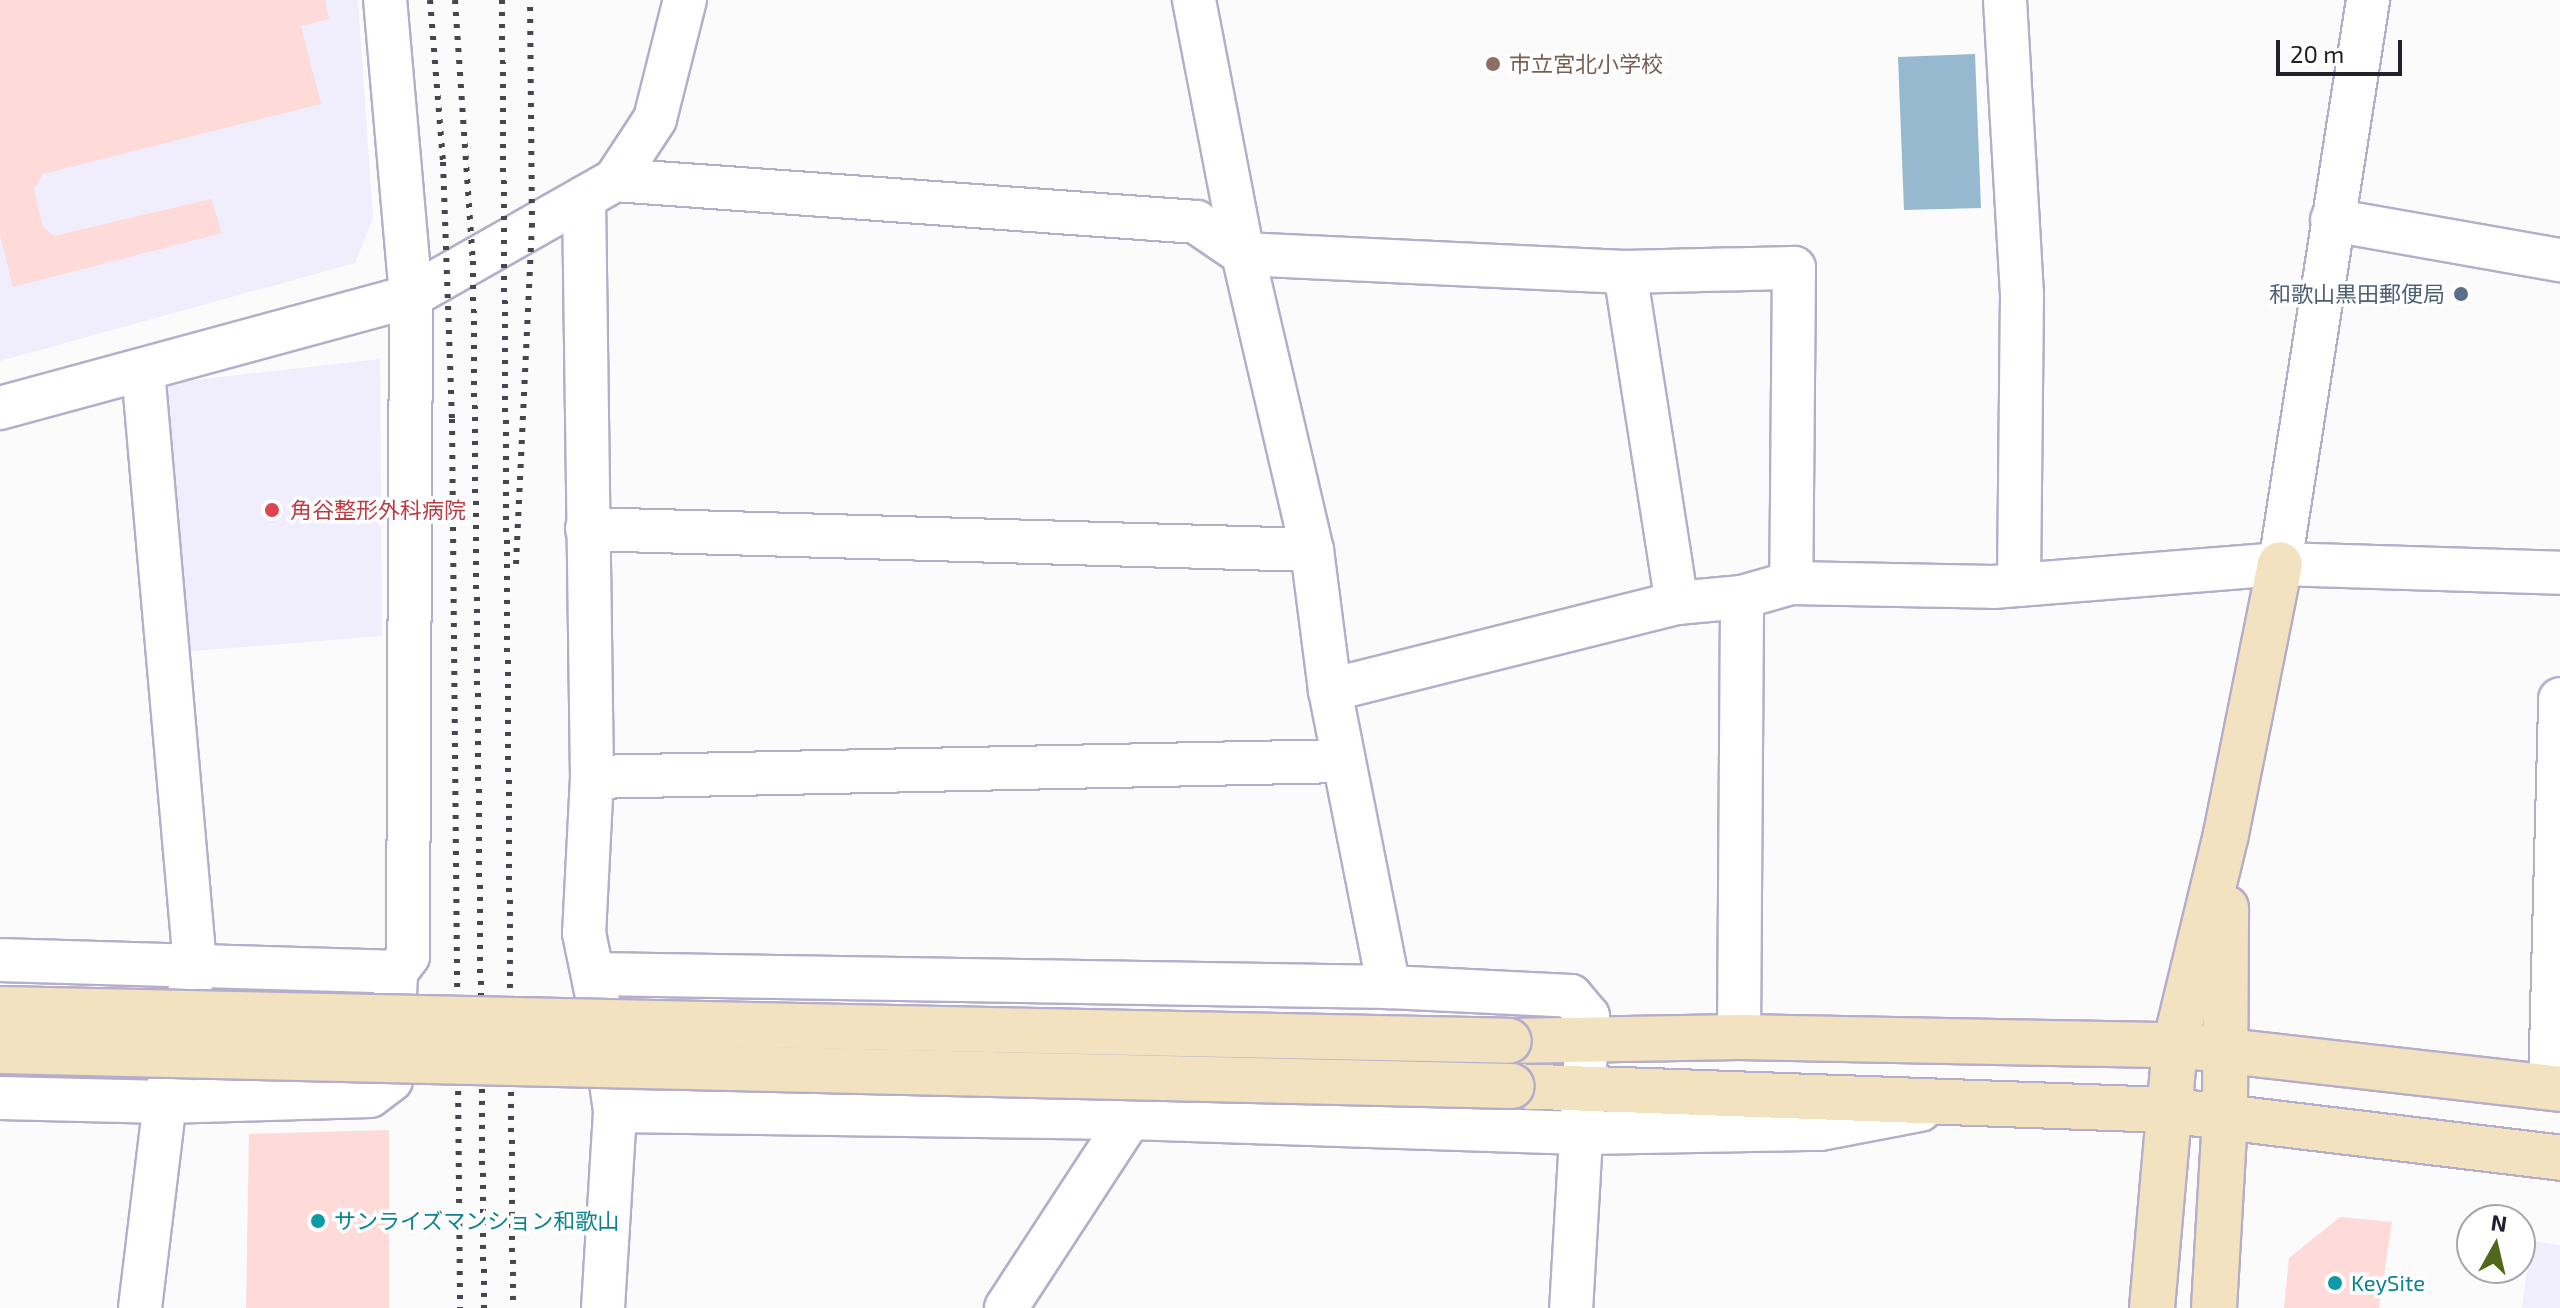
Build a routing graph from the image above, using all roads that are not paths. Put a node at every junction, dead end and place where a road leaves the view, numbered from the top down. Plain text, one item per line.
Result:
1 (385, 0) edge
2 (685, 0) edge
3 (1194, 0) edge
4 (2005, 0) edge
5 (2368, 0) edge
6 (600, 189) junction
7 (2332, 220) junction
8 (1243, 254) junction
9 (2560, 260) edge
10 (1625, 272) junction
11 (411, 296) junction
12 (143, 371) junction
13 (0, 408) edge
14 (587, 529) junction
15 (1312, 550) junction
16 (2280, 564) junction
17 (2560, 573) edge
18 (1791, 583) junction
19 (2019, 585) junction
20 (1742, 597) junction
21 (1677, 603) junction
22 (1330, 690) junction
23 (2560, 699) edge
24 (1343, 761) junction
25 (592, 777) junction
26 (2226, 834) junction
27 (0, 960) edge
28 (195, 965) junction
29 (396, 972) junction
30 (594, 974) junction
31 (1389, 987) junction
32 (0, 1009) edge
33 (1739, 1037) junction
34 (1587, 1039) junction
35 (2175, 1045) junction
36 (2225, 1050) junction
37 (0, 1051) edge
38 (1583, 1089) junction
39 (2555, 1089) edge
40 (0, 1098) edge
41 (165, 1102) junction
42 (1950, 1104) junction
43 (2166, 1110) junction
44 (615, 1111) junction
45 (2225, 1115) junction
46 (1130, 1118) junction
47 (1580, 1133) junction
48 (2560, 1158) edge
49 (140, 1308) edge
50 (603, 1308) edge
51 (1006, 1308) edge
52 (1571, 1308) edge
53 (2152, 1308) edge
54 (2214, 1308) edge

1 - 11 street
2 - 6 street
3 - 8 street
4 - 19 street
5 - 7 street
6 - 8 street
6 - 11 street
6 - 14 street
7 - 9 street
7 - 16 street
8 - 10 street
8 - 15 street
10 - 18 street
10 - 21 street
11 - 12 street
11 - 29 street
12 - 13 street
12 - 28 street
14 - 15 street
14 - 25 street
15 - 22 street
16 - 17 street
16 - 19 street
16 - 26 street
18 - 19 street
18 - 20 street
20 - 21 street
20 - 33 street
21 - 22 street
22 - 24 street
23 - 39 street
24 - 25 street
24 - 31 street
25 - 30 street
26 - 35 street
26 - 36 street
27 - 28 street
28 - 29 street
28 - 41 street
29 - 41 street
30 - 31 street
30 - 44 street
31 - 34 street
32 - 34 street, bridge
33 - 34 street
33 - 35 street
34 - 38 street
35 - 36 street
35 - 43 street
36 - 39 street
36 - 45 street
37 - 38 street, bridge
38 - 42 street
38 - 47 street
40 - 41 street
41 - 49 street
42 - 43 street
42 - 47 street
43 - 45 street
43 - 53 street
44 - 46 street
44 - 50 street
45 - 48 street
45 - 54 street
46 - 47 street
46 - 51 street
47 - 52 street

